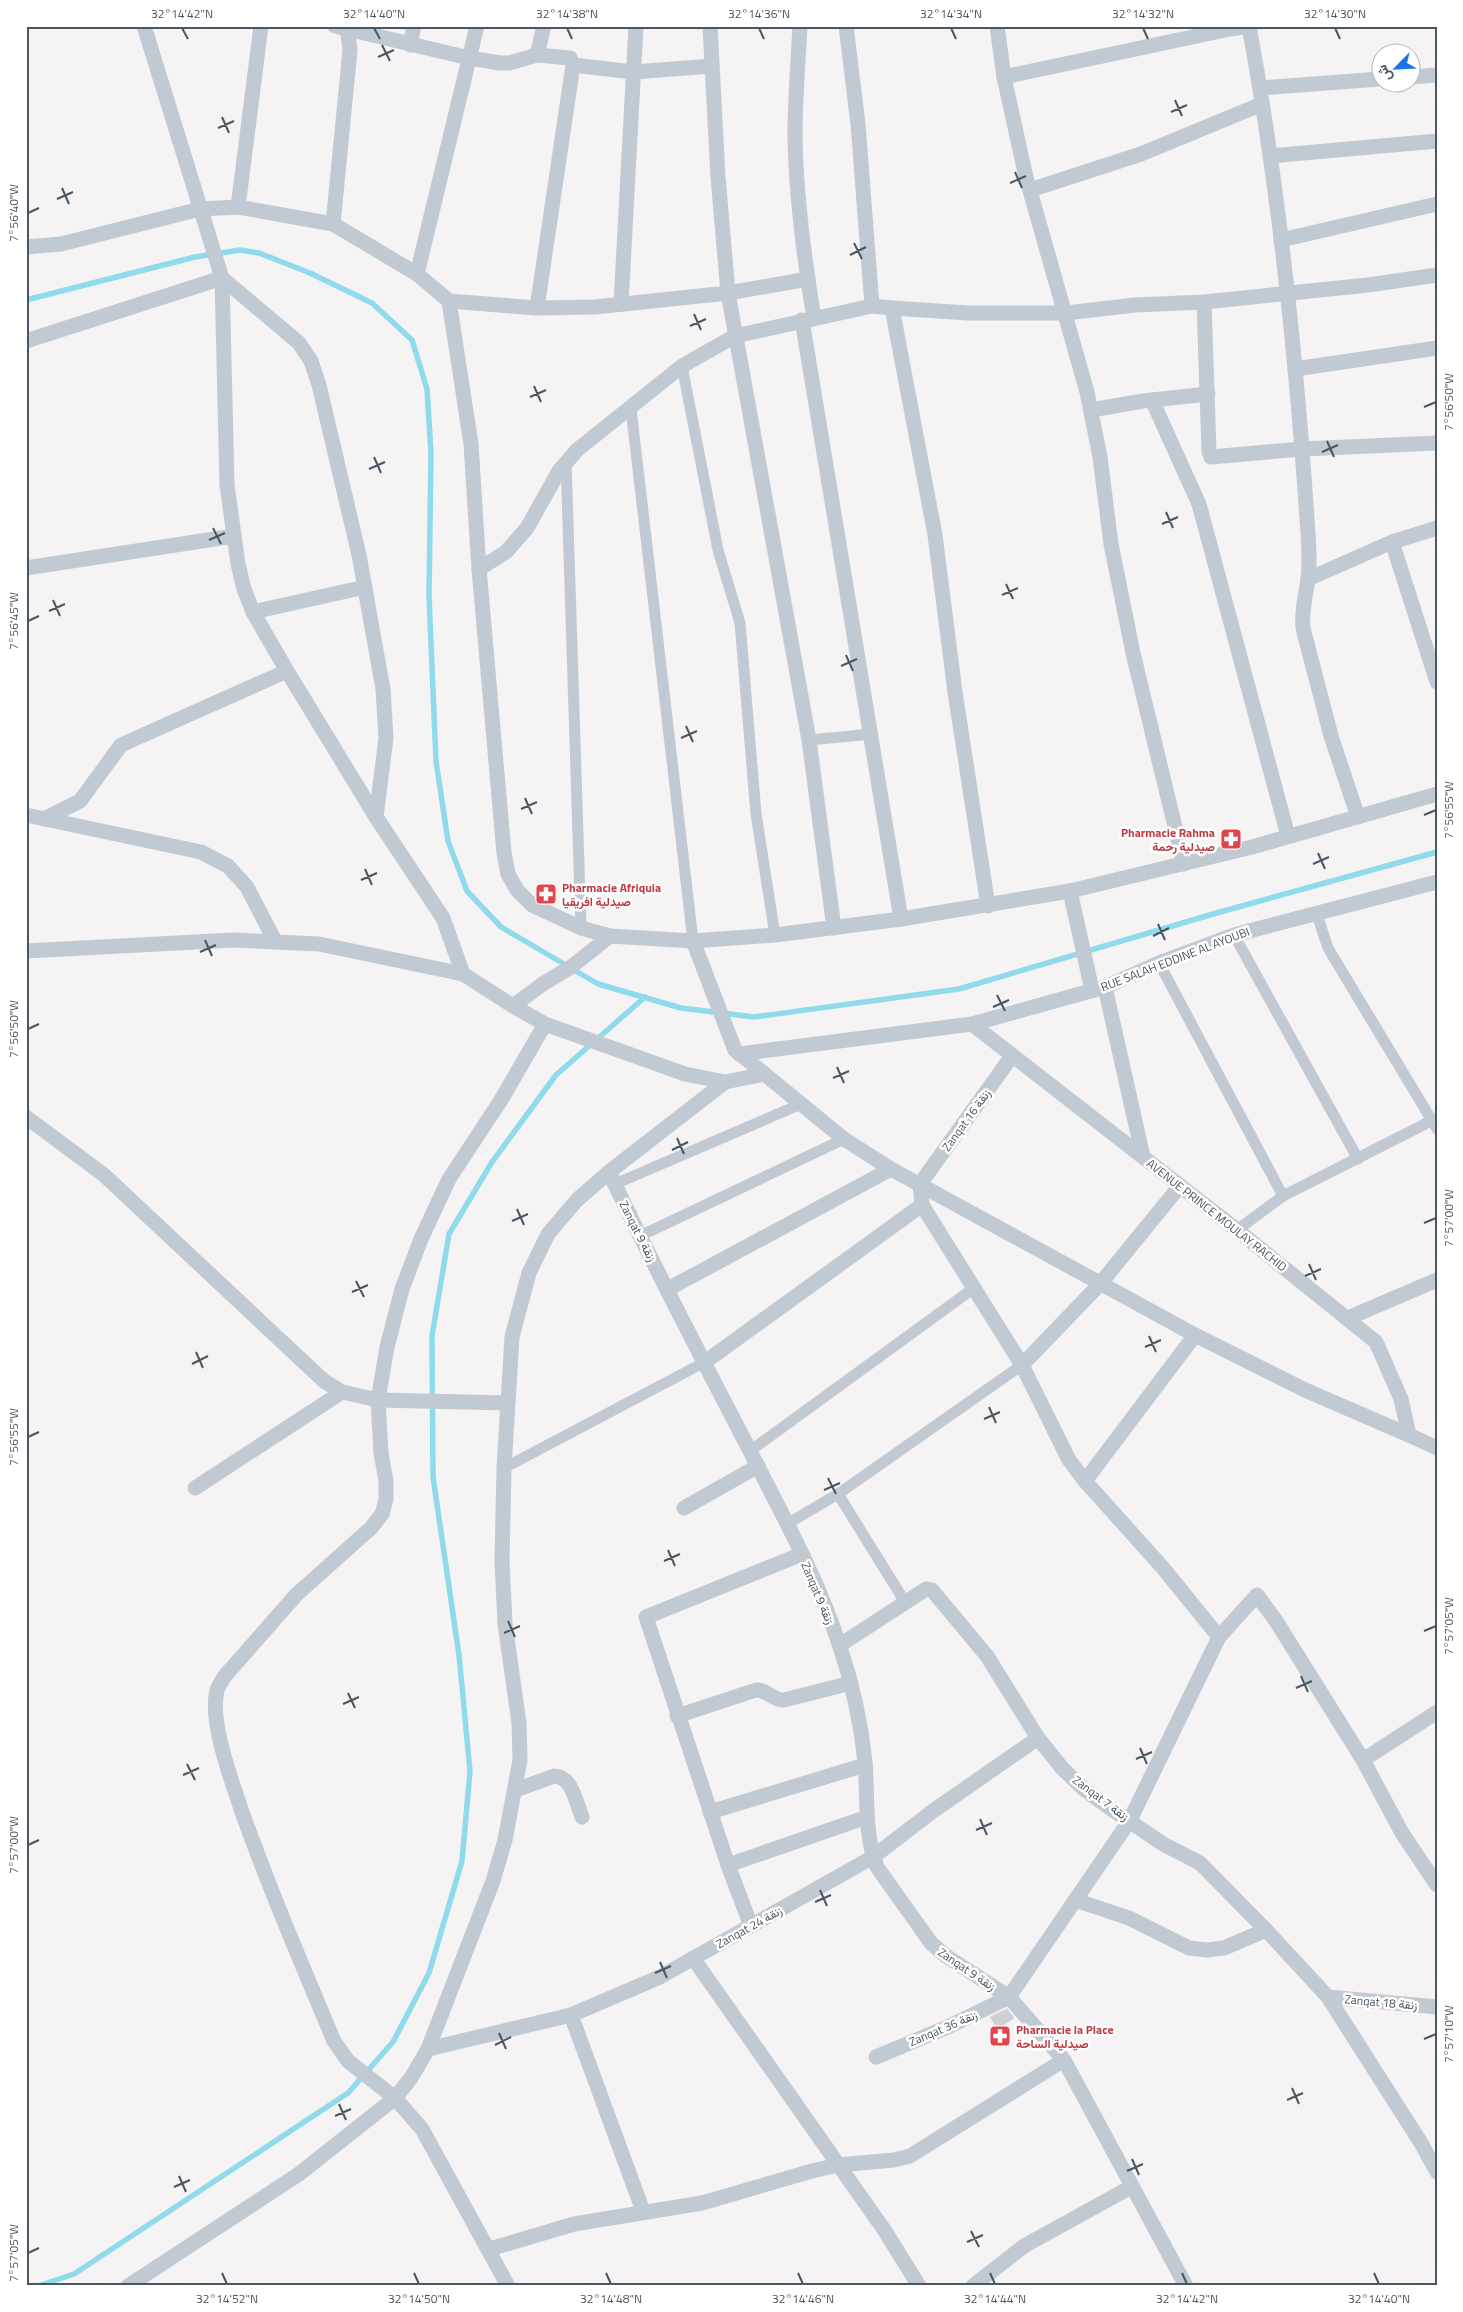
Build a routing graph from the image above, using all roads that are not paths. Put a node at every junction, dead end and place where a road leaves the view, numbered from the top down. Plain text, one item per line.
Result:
1 (144, 26) edge
2 (261, 26) edge
3 (414, 26) edge
4 (477, 26) edge
5 (544, 26) edge
6 (636, 26) edge
7 (710, 26) edge
8 (800, 26) edge
9 (846, 26) edge
10 (997, 26) edge
11 (1250, 26) edge
12 (343, 27) edge
13 (410, 45) junction
14 (537, 56) junction
15 (469, 58) junction
16 (573, 65) junction
17 (712, 66) junction
18 (633, 72) junction
19 (1437, 75) edge
20 (1420, 76) edge
21 (1004, 77) junction
22 (1370, 79) edge
23 (1260, 88) junction
24 (1262, 104) junction
25 (1437, 141) edge
26 (1270, 156) junction
27 (1030, 190) junction
28 (1437, 204) edge
29 (238, 206) junction
30 (200, 209) junction
31 (333, 224) junction
32 (1281, 240) junction
33 (26, 247) edge
34 (220, 271) junction
35 (417, 274) junction
36 (1437, 275) edge
37 (808, 279) junction
38 (1287, 292) junction
39 (728, 293) junction
40 (448, 301) junction
41 (1204, 302) junction
42 (621, 304) junction
43 (872, 306) junction
44 (537, 308) junction
45 (892, 308) junction
46 (1066, 313) junction
47 (808, 319) junction
48 (735, 336) junction
49 (26, 342) edge
50 (1437, 348) edge
51 (682, 366) junction
52 (1295, 369) junction
53 (1208, 394) junction
54 (1152, 400) junction
55 (631, 409) junction
56 (1091, 410) junction
57 (1437, 443) edge
58 (1302, 449) junction
59 (566, 461) junction
60 (1437, 528) edge
61 (234, 536) junction
62 (1392, 542) junction
63 (26, 568) edge
64 (479, 569) junction
65 (1308, 579) junction
66 (365, 587) junction
67 (253, 612) junction
68 (288, 671) junction
69 (1437, 682) edge
70 (872, 734) junction
71 (809, 740) junction
72 (1437, 794) edge
73 (26, 815) edge
74 (376, 817) junction
75 (1358, 817) junction
76 (44, 819) junction
77 (1288, 836) junction
78 (1184, 864) junction
79 (1437, 882) edge
80 (1070, 891) junction
81 (988, 906) junction
82 (1316, 912) junction
83 (901, 919) junction
84 (581, 928) junction
85 (834, 928) junction
86 (775, 935) junction
87 (1234, 935) junction
88 (610, 936) junction
89 (275, 941) junction
90 (693, 941) junction
91 (26, 951) edge
92 (1160, 963) junction
93 (464, 974) junction
94 (1098, 988) junction
95 (513, 1006) junction
96 (545, 1024) junction
97 (972, 1024) junction
98 (737, 1052) junction
99 (1012, 1056) junction
100 (765, 1074) junction
101 (725, 1082) junction
102 (801, 1104) junction
103 (28, 1123) edge
104 (1435, 1123) edge
105 (844, 1139) junction
106 (1143, 1157) junction
107 (1358, 1159) junction
108 (891, 1169) junction
109 (612, 1178) junction
110 (920, 1184) junction
111 (1179, 1187) junction
112 (1283, 1196) junction
113 (922, 1205) junction
114 (1237, 1230) junction
115 (640, 1236) junction
116 (1437, 1280) edge
117 (1100, 1284) junction
118 (974, 1288) junction
119 (668, 1289) junction
120 (1348, 1318) junction
121 (1195, 1335) junction
122 (705, 1362) junction
123 (1022, 1365) junction
124 (342, 1392) junction
125 (378, 1400) junction
126 (508, 1403) junction
127 (1410, 1435) junction
128 (1437, 1448) edge
129 (750, 1452) junction
130 (758, 1466) junction
131 (504, 1468) junction
132 (1085, 1481) junction
133 (195, 1488) dead end
134 (838, 1494) junction
135 (684, 1508) dead end
136 (787, 1524) junction
137 (802, 1554) junction
138 (905, 1602) junction
139 (1219, 1638) junction
140 (840, 1645) junction
141 (850, 1683) junction
142 (1437, 1712) edge
143 (677, 1716) junction
144 (1038, 1738) junction
145 (1362, 1760) junction
146 (865, 1765) junction
147 (516, 1790) junction
148 (710, 1812) junction
149 (582, 1817) dead end
150 (867, 1817) junction
151 (1130, 1820) junction
152 (873, 1857) junction
153 (728, 1865) junction
154 (1437, 1885) edge
155 (1075, 1900) junction
156 (751, 1926) junction
157 (1266, 1930) junction
158 (693, 1958) junction
159 (1009, 1997) junction
160 (1328, 1997) junction
161 (1437, 2007) edge
162 (571, 2015) junction
163 (428, 2049) junction
164 (876, 2057) dead end
165 (1064, 2060) junction
166 (395, 2098) junction
167 (838, 2165) junction
168 (1437, 2172) edge
169 (1131, 2187) junction
170 (643, 2212) junction
171 (490, 2250) junction
172 (1181, 2284) edge
173 (128, 2286) edge
174 (508, 2286) edge
175 (919, 2286) edge
176 (973, 2286) edge

1 - 30 street
2 - 29 street
3 - 13 street
4 - 15 street
5 - 14 street
6 - 18 street
7 - 17 street
8 - 37 street
9 - 43 street
10 - 21 street
11 - 21 street
11 - 23 street
12 - 13 street
12 - 31 street
13 - 15 street
14 - 15 street
14 - 16 street
15 - 35 street
16 - 18 street
16 - 44 street
17 - 18 street
17 - 39 street
18 - 42 street
19 - 20 street
21 - 27 street
22 - 23 street
23 - 24 street
24 - 26 street
24 - 27 street
25 - 26 street
26 - 32 street
27 - 46 street
28 - 32 street
29 - 30 street
29 - 31 street
30 - 33 street
30 - 34 street
31 - 35 street
32 - 38 street
34 - 49 street
34 - 61 street
34 - 66 street
35 - 40 street
36 - 38 street
37 - 39 street
37 - 47 street
38 - 41 street
38 - 52 street
39 - 42 street
39 - 48 street
40 - 44 street
40 - 64 street
41 - 46 street
41 - 53 street
42 - 44 street
43 - 45 street
43 - 47 street
45 - 46 street
45 - 81 street
46 - 56 street
47 - 48 street
47 - 70 street
48 - 51 street
48 - 71 street
50 - 52 street
51 - 55 street
51 - 86 street
52 - 58 street
53 - 54 street
53 - 58 street
54 - 56 street
54 - 77 street
55 - 59 street
55 - 90 street
56 - 78 street
57 - 58 street
58 - 65 street
59 - 64 street
59 - 84 street
60 - 62 street
61 - 63 street
61 - 67 street
62 - 65 street
62 - 69 street
64 - 84 street
65 - 75 street
66 - 67 street
66 - 74 street
67 - 68 street
68 - 74 street
68 - 76 street
70 - 71 street
70 - 83 street
71 - 85 street
72 - 75 street
73 - 76 street
74 - 93 street
75 - 77 street
76 - 89 street
77 - 78 street
78 - 80 street
79 - 82 street, RUE SALAH EDDINE AL AYOUBI
80 - 81 street
80 - 94 street, AVENUE PRINCE MOULAY RACHID
81 - 83 street
82 - 87 street, RUE SALAH EDDINE AL AYOUBI
82 - 104 street
83 - 85 street
84 - 88 street
85 - 86 street
86 - 90 street
87 - 92 street, RUE SALAH EDDINE AL AYOUBI
87 - 107 street
88 - 90 street
88 - 95 street
89 - 91 street
89 - 93 street
90 - 98 street
92 - 94 street, RUE SALAH EDDINE AL AYOUBI
92 - 112 street
93 - 95 street
94 - 97 street, RUE SALAH EDDINE AL AYOUBI
94 - 106 street, AVENUE PRINCE MOULAY RACHID
95 - 96 street
96 - 101 street
96 - 125 street
97 - 98 street, RUE SALAH EDDINE AL AYOUBI
97 - 99 street, AVENUE PRINCE MOULAY RACHID
98 - 100 street
99 - 106 street, AVENUE PRINCE MOULAY RACHID
99 - 110 street, Zanqat 16 زنقة
100 - 101 street
100 - 102 street
101 - 109 street
102 - 105 street
102 - 109 street
103 - 124 street
104 - 107 street
105 - 108 street
105 - 115 street
106 - 111 street, AVENUE PRINCE MOULAY RACHID
107 - 112 street
108 - 110 street
108 - 119 street
109 - 115 street, Zanqat 9 زنقة
109 - 126 street
110 - 113 street
110 - 117 street
111 - 114 street, AVENUE PRINCE MOULAY RACHID
111 - 117 street
112 - 114 street
113 - 118 street
113 - 122 street
114 - 120 street, AVENUE PRINCE MOULAY RACHID
115 - 119 street, Zanqat 9 زنقة
116 - 120 street
117 - 121 street
117 - 123 street
118 - 123 street
118 - 129 street
119 - 122 street, Zanqat 9 زنقة
120 - 127 street, AVENUE PRINCE MOULAY RACHID
121 - 127 street
121 - 132 street
122 - 129 street, Zanqat 9 زنقة
122 - 131 street
123 - 132 street
123 - 134 street
124 - 125 street
124 - 133 street
125 - 126 street
125 - 166 street
126 - 131 street
127 - 128 street
129 - 130 street, Zanqat 9 زنقة
130 - 135 street
130 - 136 street, Zanqat 9 زنقة
131 - 147 street
132 - 139 street
134 - 136 street
134 - 138 street
136 - 137 street, Zanqat 9 زنقة
137 - 140 street, Zanqat 9 زنقة
137 - 143 street
138 - 140 street
138 - 144 street, Zanqat 7 زنقة
139 - 145 street
139 - 151 street
140 - 141 street, Zanqat 9 زنقة
141 - 143 street
141 - 146 street, Zanqat 9 زنقة
142 - 145 street
143 - 148 street
144 - 151 street, Zanqat 7 زنقة
144 - 152 street, Zanqat 24 زنقة
145 - 154 street
146 - 148 street
146 - 150 street, Zanqat 9 زنقة
147 - 149 street
147 - 163 street
148 - 153 street
150 - 152 street, Zanqat 9 زنقة
150 - 153 street
151 - 155 street
151 - 157 street, Zanqat 7 زنقة
152 - 156 street, Zanqat 24 زنقة
152 - 159 street, Zanqat 9 زنقة
153 - 156 street
155 - 157 street
155 - 159 street
156 - 158 street, Zanqat 24 زنقة
157 - 160 street, Zanqat 18 زنقة
158 - 162 street, Zanqat 24 زنقة
158 - 167 street
159 - 164 street, Zanqat 36 زنقة
159 - 165 street, Zanqat 9 زنقة
160 - 161 street, Zanqat 18 زنقة
160 - 168 street
162 - 163 street, Zanqat 24 زنقة
162 - 170 street
163 - 166 street
165 - 167 street
165 - 169 street, Zanqat 9 زنقة
166 - 171 street
166 - 173 street
167 - 170 street
167 - 175 street
169 - 172 street, Zanqat 9 زنقة
169 - 176 street
170 - 171 street
171 - 174 street

